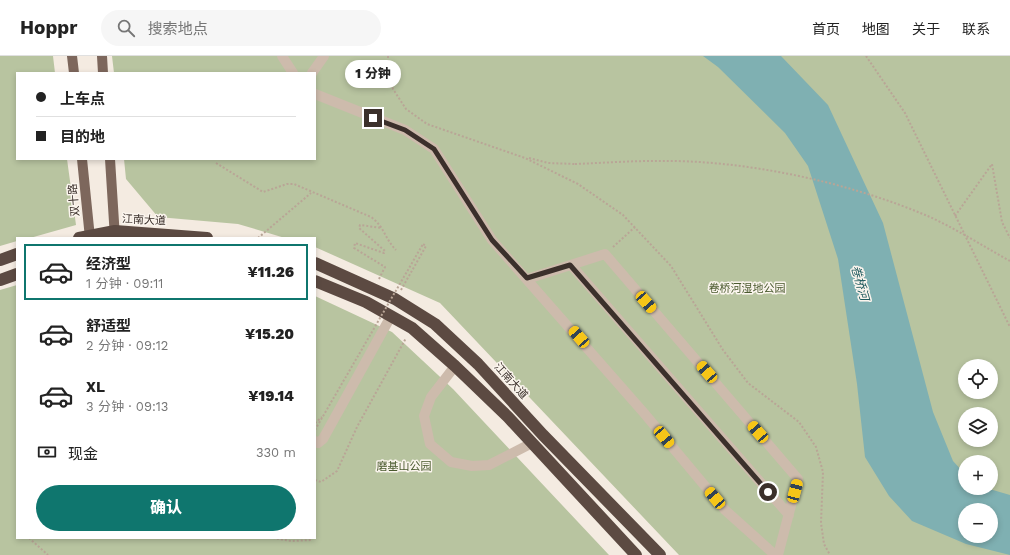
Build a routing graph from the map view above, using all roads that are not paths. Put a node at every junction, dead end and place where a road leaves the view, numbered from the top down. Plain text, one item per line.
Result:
1 (72, 56) edge
2 (102, 56) edge
3 (282, 56) edge
4 (324, 56) edge
5 (74, 72) edge
6 (103, 72) edge
7 (292, 72) edge
8 (313, 72) edge
9 (316, 94) edge
10 (82, 160) edge
11 (110, 160) edge
12 (115, 235) edge
13 (86, 237) edge
14 (177, 237) edge
15 (16, 254) edge
16 (0, 260) edge
17 (316, 264) edge
18 (570, 265) junction
19 (16, 274) edge
20 (527, 278) junction
21 (0, 280) edge
22 (316, 282) edge
23 (391, 316) junction
24 (455, 366) junction
25 (316, 442) edge
26 (532, 444) junction
27 (789, 515) junction
28 (636, 555) edge
29 (660, 555) edge
30 (777, 555) edge

1 - 5 main road
2 - 6 main road
3 - 7 street
4 - 8 street
9 - 20 street
10 - 13 main road, 双十路
11 - 12 main road
12 - 13 highway, 江南大道
12 - 14 highway, 江南大道
15 - 16 highway
17 - 29 highway, 江南大道
18 - 20 street
18 - 27 street
18 - 27 street
19 - 21 highway
20 - 30 street
22 - 23 highway
23 - 24 highway
23 - 25 street
24 - 26 highway
24 - 26 street
26 - 28 highway
27 - 30 street

